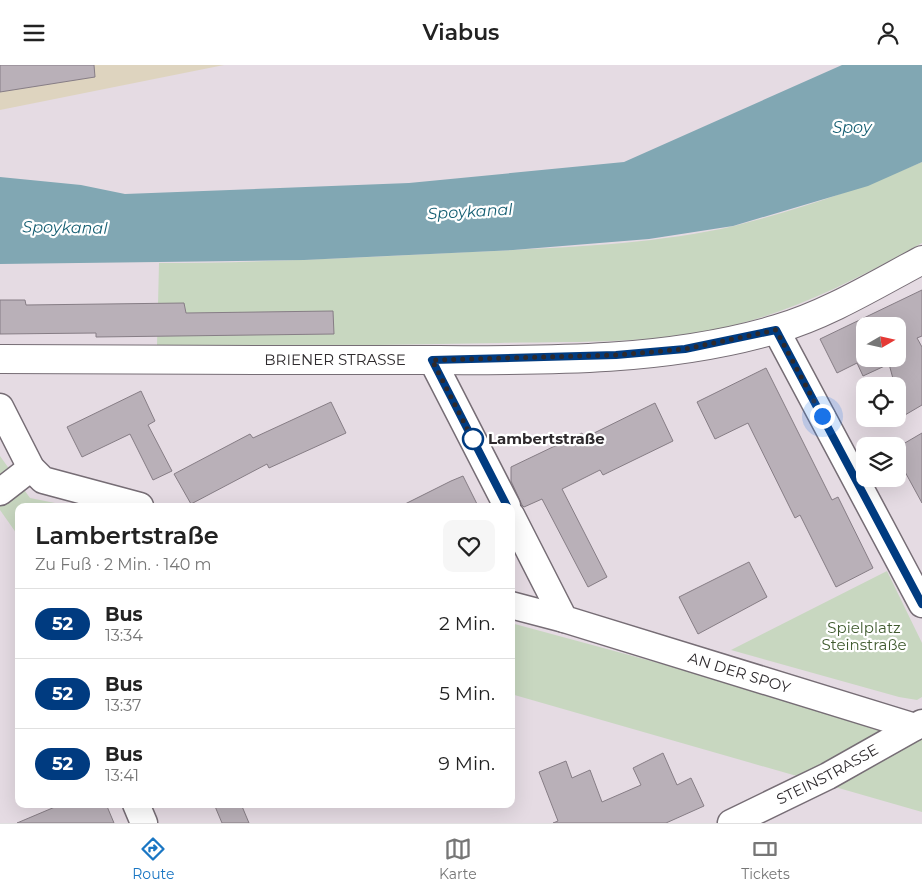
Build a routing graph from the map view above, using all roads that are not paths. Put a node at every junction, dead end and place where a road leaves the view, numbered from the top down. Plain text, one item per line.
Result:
1 (922, 260) edge
2 (776, 330) junction
3 (0, 359) edge
4 (432, 360) junction
5 (0, 407) edge
6 (31, 468) junction
7 (0, 492) edge
8 (129, 503) edge
9 (505, 503) edge
10 (515, 523) edge
11 (922, 604) edge
12 (515, 606) edge
13 (564, 619) junction
14 (918, 725) edge
15 (138, 808) edge
16 (144, 823) edge
17 (731, 823) edge

1 - 2 street, BRIENER STRASSE
2 - 4 street, BRIENER STRASSE
2 - 11 street
3 - 4 street, BRIENER STRASSE
4 - 9 street
5 - 6 street
6 - 7 street
6 - 8 street
10 - 13 street
12 - 13 street, AN DER SPOY
13 - 14 street, AN DER SPOY
14 - 17 street, STEINSTRASSE
15 - 16 street

